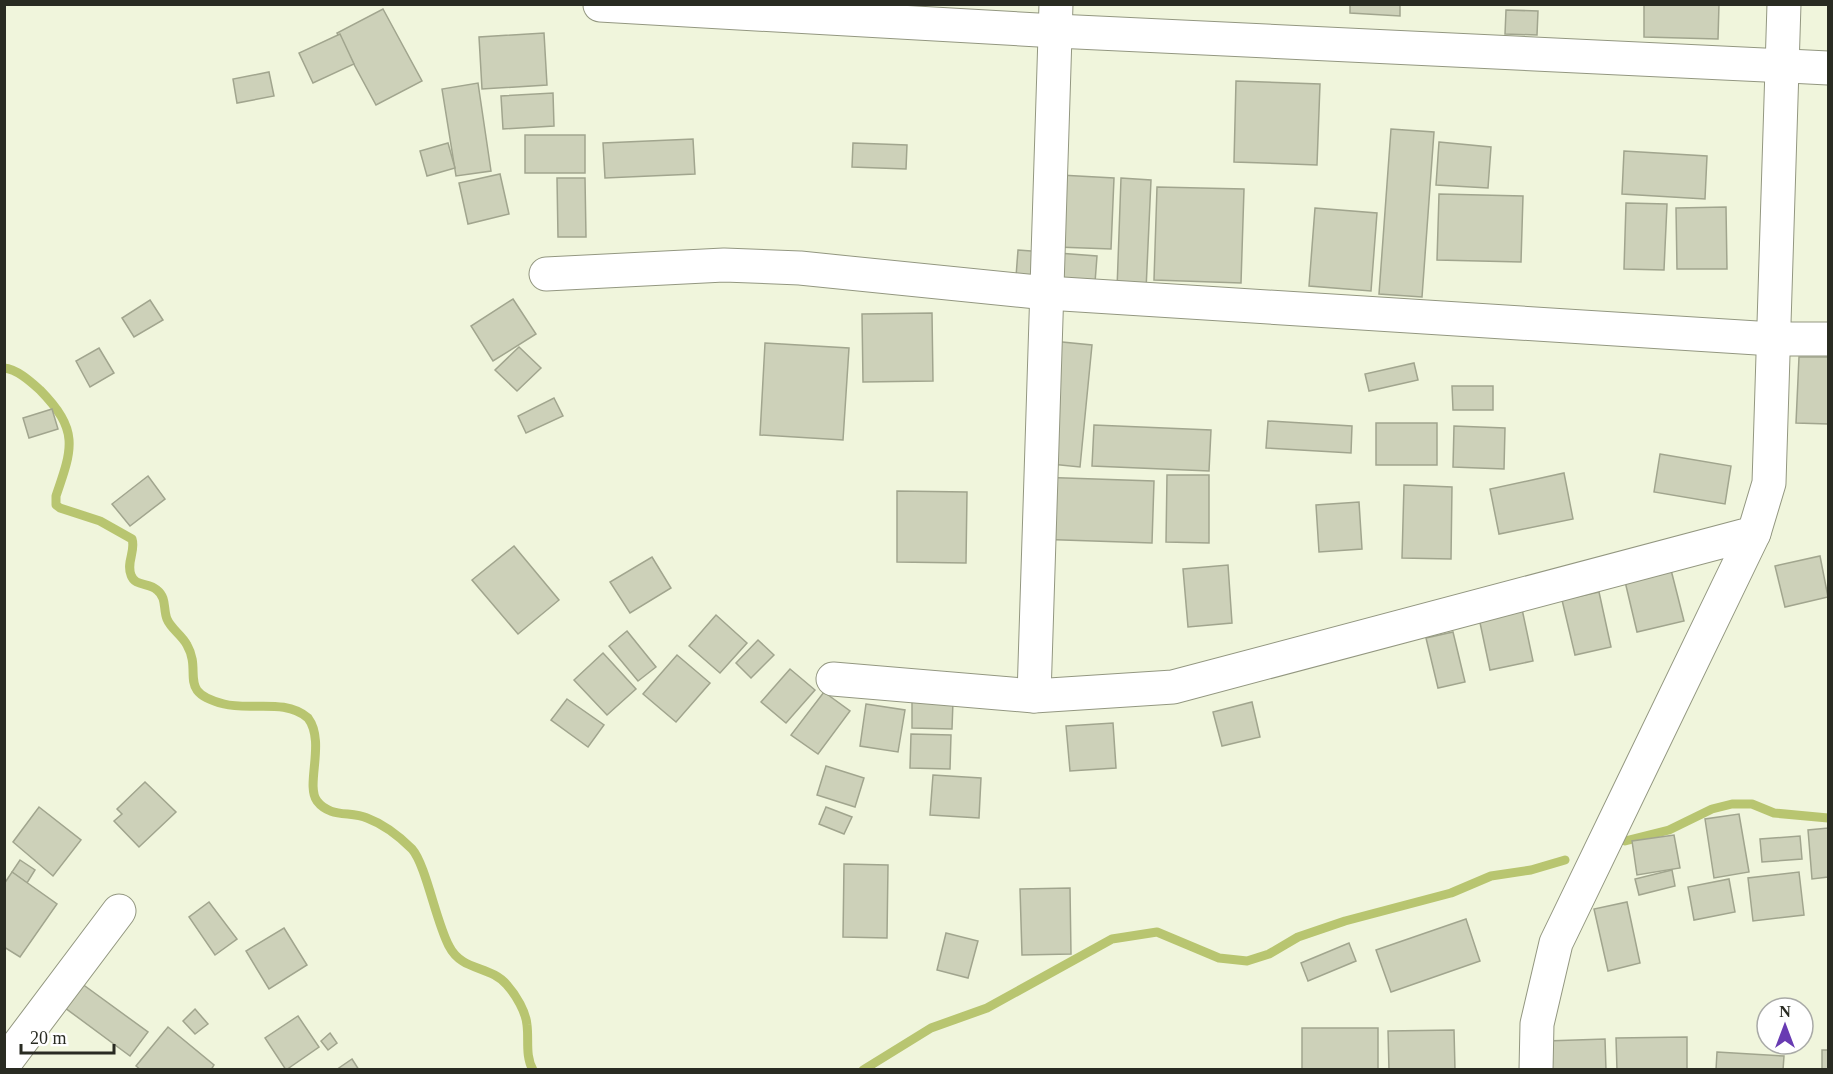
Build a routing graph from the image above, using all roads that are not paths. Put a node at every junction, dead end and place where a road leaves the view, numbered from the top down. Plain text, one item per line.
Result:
1 (600, 4) edge
2 (1784, 4) edge
3 (1056, 18) edge
4 (1783, 66) junction
5 (1828, 68) edge
6 (546, 274) dead end
7 (1047, 293) junction
8 (1773, 339) junction
9 (1828, 339) edge
10 (1754, 533) junction
11 (833, 679) dead end
12 (1034, 696) junction
13 (119, 911) dead end
14 (4, 1065) edge
15 (1536, 1070) edge

1 - 3 street
2 - 4 street
3 - 4 street
3 - 7 street
4 - 5 street
4 - 8 street
6 - 7 street
7 - 8 street
7 - 12 street
8 - 9 street
8 - 10 street
10 - 12 street
10 - 15 street
11 - 12 street
13 - 14 street

